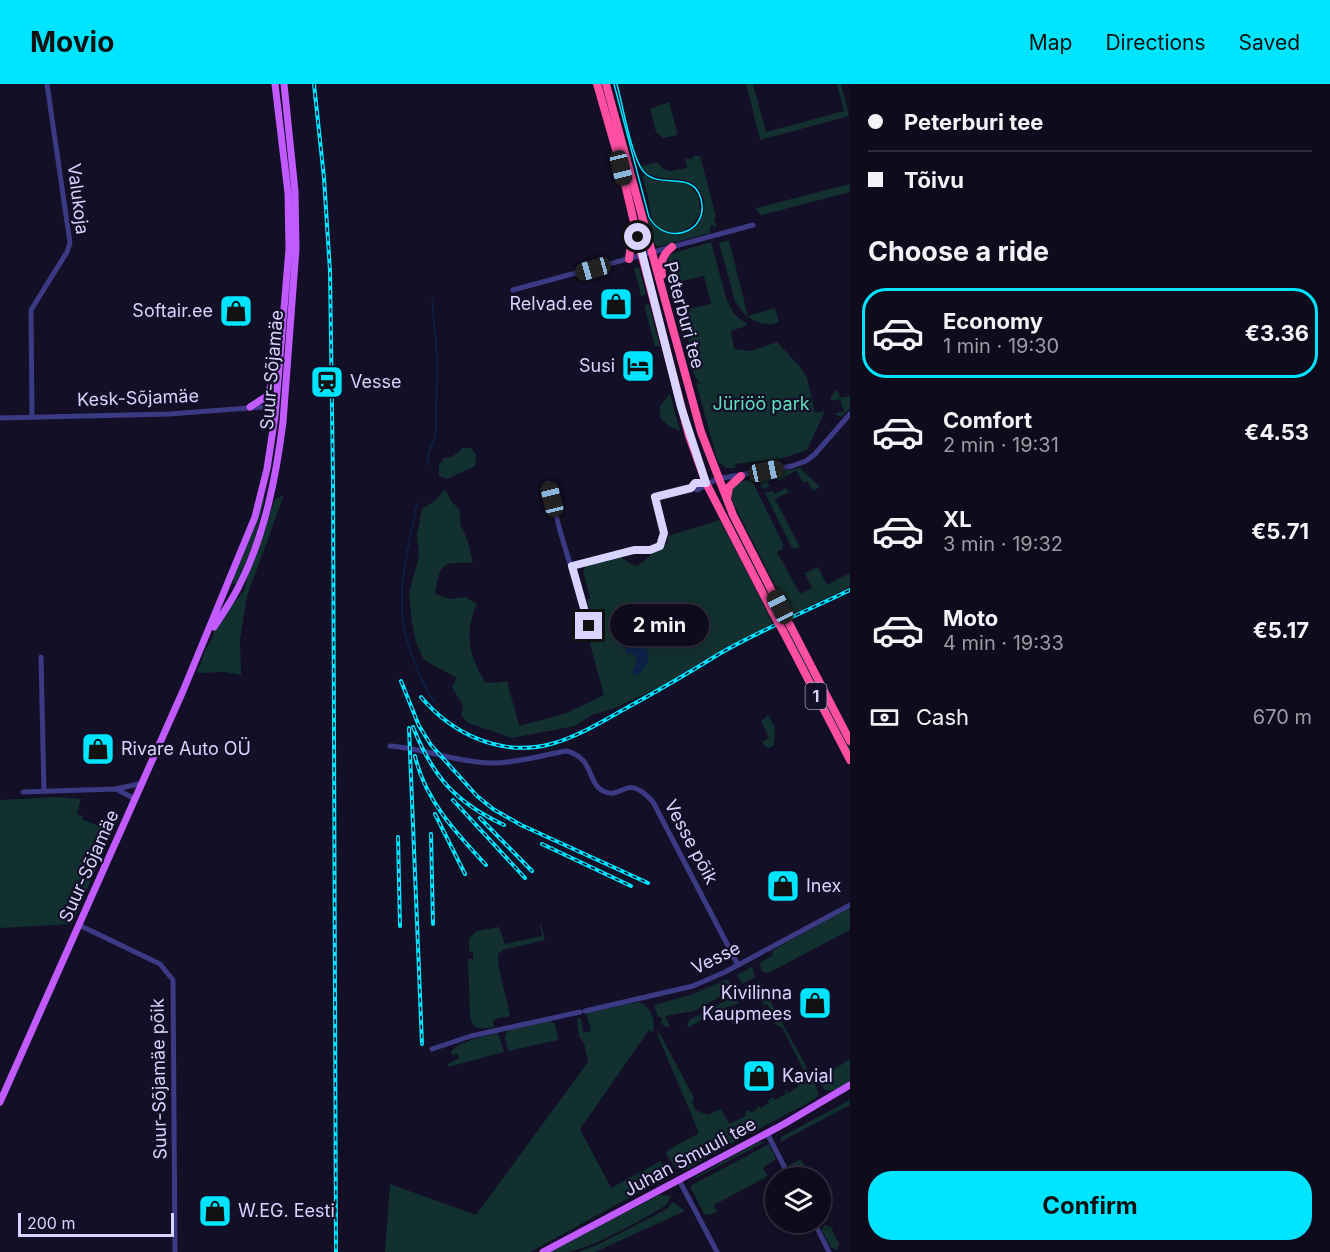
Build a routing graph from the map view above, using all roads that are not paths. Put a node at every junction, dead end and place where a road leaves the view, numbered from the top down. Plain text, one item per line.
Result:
1 (47, 84) edge
2 (275, 84) edge
3 (284, 84) edge
4 (597, 84) edge
5 (606, 84) edge
6 (634, 219) junction
7 (753, 225) dead end
8 (672, 247) junction
9 (651, 253) junction
10 (642, 256) junction
11 (629, 259) junction
12 (513, 290) dead end
13 (665, 300) junction
14 (280, 361) junction
15 (250, 406) junction
16 (276, 406) junction
17 (285, 406) junction
18 (850, 414) edge
19 (0, 417) edge
20 (32, 417) junction
21 (741, 476) junction
22 (717, 479) junction
23 (548, 483) dead end
24 (706, 483) junction
25 (726, 500) junction
26 (572, 566) junction
27 (226, 588) junction
28 (236, 591) junction
29 (776, 609) junction
30 (589, 626) dead end
31 (787, 629) junction
32 (204, 642) junction
33 (41, 657) dead end
34 (850, 741) edge
35 (390, 746) dead end
36 (850, 760) edge
37 (142, 783) junction
38 (116, 789) junction
39 (23, 792) dead end
40 (44, 792) junction
41 (135, 799) junction
42 (850, 905) edge
43 (79, 925) junction
44 (738, 965) junction
45 (432, 1049) dead end
46 (850, 1085) edge
47 (0, 1102) edge
48 (767, 1133) junction
49 (784, 1167) edge
50 (679, 1180) junction
51 (820, 1233) edge
52 (176, 1252) edge
53 (543, 1252) edge
54 (717, 1252) edge
55 (829, 1252) edge

1 - 20 street, Valukoja
2 - 14 main road, Suur-Sõjamäe
3 - 17 main road, Suur-Sõjamäe
4 - 6 highway, Peterburi tee / 1
5 - 9 highway, Peterburi tee / 1
6 - 10 highway, Peterburi tee / 1
6 - 11 highway
7 - 8 street
8 - 9 street
8 - 13 highway
9 - 10 street
9 - 13 highway, Peterburi tee / 1
10 - 11 street
10 - 24 highway, Peterburi tee / 1
11 - 12 street
13 - 22 highway, Peterburi tee / 1
14 - 15 main road
14 - 16 main road, Suur-Sõjamäe
15 - 16 street, Kesk-Sõjamäe
15 - 20 street, Kesk-Sõjamäe
16 - 17 street, Kesk-Sõjamäe
16 - 27 main road, Suur-Sõjamäe
17 - 28 main road, Suur-Sõjamäe
18 - 21 street
19 - 20 street, Kesk-Sõjamäe
21 - 22 street
21 - 25 highway
22 - 24 street
22 - 25 highway, Peterburi tee / 1
23 - 26 street
24 - 26 street
24 - 29 highway, Peterburi tee / 1
25 - 29 highway, Peterburi tee / 1
26 - 30 street
27 - 28 main road
27 - 32 main road, Suur-Sõjamäe
28 - 32 main road, Suur-Sõjamäe
29 - 31 highway, Peterburi tee / 1, bridge
31 - 34 highway, Peterburi tee / 1
31 - 36 highway, Peterburi tee / 1
32 - 37 main road, Suur-Sõjamäe
33 - 40 street
35 - 44 street, Vesse põik
37 - 38 street
37 - 41 main road, Suur-Sõjamäe
38 - 40 street
38 - 41 street
39 - 40 street
41 - 43 main road, Suur-Sõjamäe
42 - 44 street, Vesse
43 - 47 main road, Suur-Sõjamäe
43 - 52 street, Suur-Sõjamäe põik
44 - 45 street, Vesse
46 - 48 main road, Juhan Smuuli tee
48 - 49 street
48 - 50 main road, Juhan Smuuli tee
50 - 53 main road, Juhan Smuuli tee
50 - 54 street
51 - 55 street

